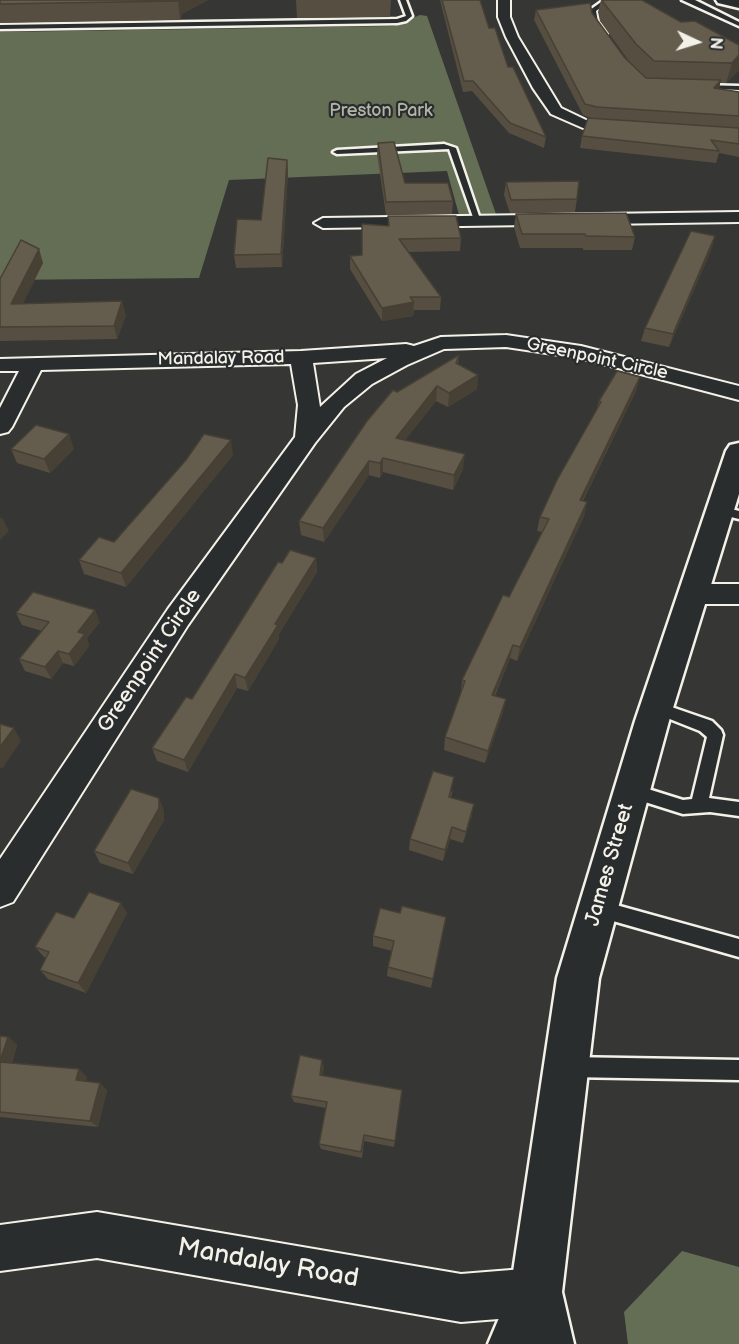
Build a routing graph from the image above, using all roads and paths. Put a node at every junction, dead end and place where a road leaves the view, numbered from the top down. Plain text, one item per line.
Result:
1 (403, 0) edge
2 (504, 0) edge
3 (608, 0) edge
4 (686, 0) edge
5 (722, 0) edge
6 (739, 4) edge
7 (739, 24) edge
8 (0, 27) edge
9 (609, 39) edge
10 (692, 87) edge
11 (739, 88) edge
12 (638, 127) edge
13 (337, 152) dead end
14 (739, 217) edge
15 (478, 220) junction
16 (323, 223) dead end
17 (441, 343) junction
18 (301, 357) junction
19 (33, 364) junction
20 (0, 365) edge
21 (739, 393) edge
22 (0, 427) edge
23 (307, 438) junction
24 (737, 464) edge
25 (729, 513) edge
26 (692, 594) junction
27 (739, 594) edge
28 (657, 708) junction
29 (632, 790) junction
30 (699, 806) junction
31 (739, 809) edge
32 (3, 877) edge
33 (598, 909) junction
34 (739, 948) edge
35 (566, 1066) junction
36 (739, 1070) edge
37 (0, 1248) edge
38 (536, 1292) junction
39 (515, 1344) edge
40 (547, 1344) edge

1 - 8 lane
2 - 12 street
3 - 9 lane
4 - 7 lane
5 - 6 main road
10 - 11 lane
13 - 15 lane
14 - 15 street
15 - 16 street
17 - 18 street, Mandalay Road
17 - 21 street, Greenpoint Circle
17 - 23 street, Greenpoint Circle
18 - 19 street, Mandalay Road
18 - 23 street
19 - 20 street, Mandalay Road
19 - 22 street
23 - 32 street, Greenpoint Circle
24 - 25 main road, James Street
25 - 26 main road, James Street
26 - 27 street
26 - 28 main road, James Street
28 - 29 main road, James Street
28 - 30 lane
29 - 30 lane
29 - 33 main road, James Street
30 - 31 lane
33 - 34 lane
33 - 35 main road, James Street
35 - 36 lane
35 - 38 main road, James Street
37 - 38 street, Mandalay Road
38 - 39 main road, James Street
38 - 40 main road, James Street

